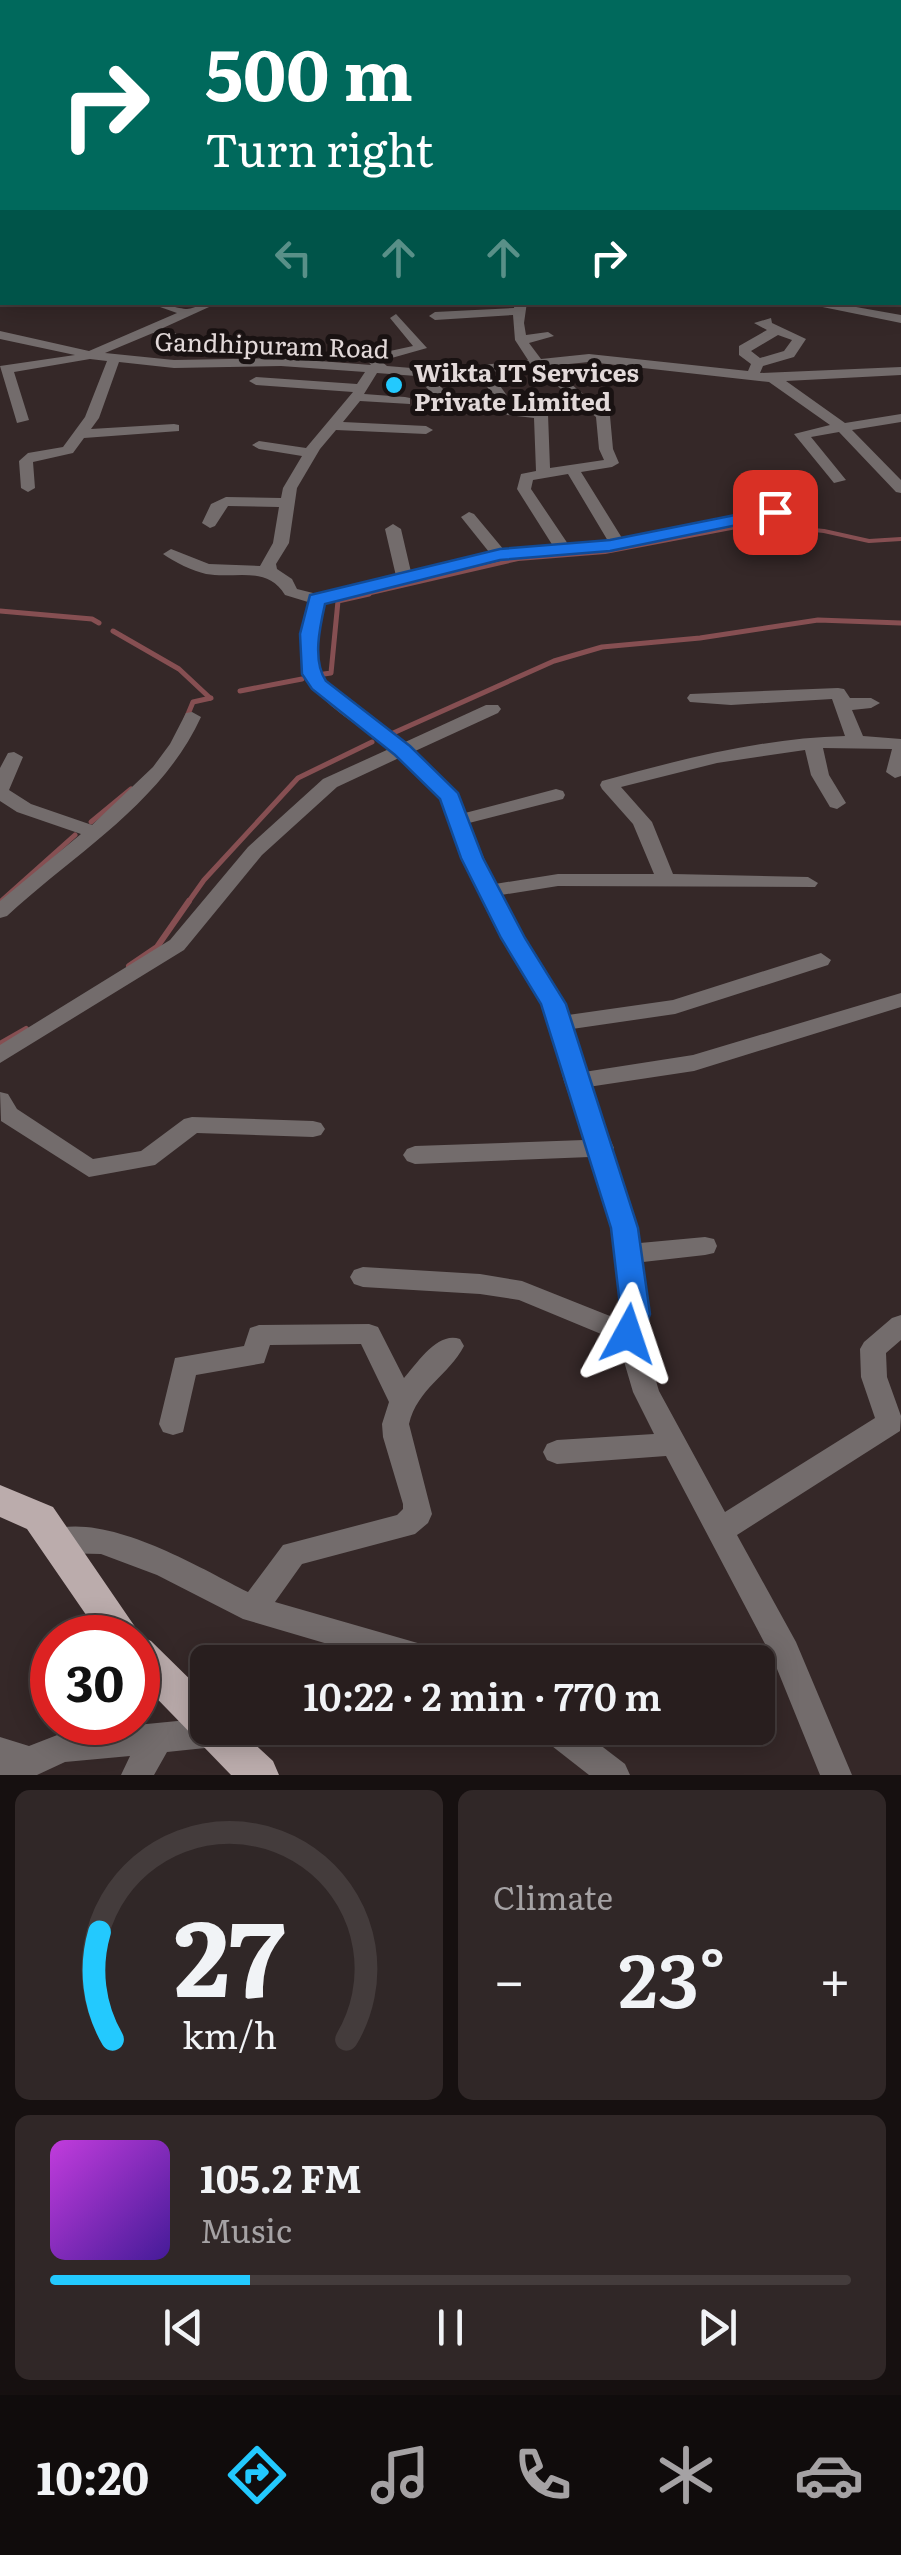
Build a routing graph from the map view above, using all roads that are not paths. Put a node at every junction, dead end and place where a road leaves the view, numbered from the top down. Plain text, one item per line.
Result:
1 (162, 305) edge
2 (207, 305) edge
3 (519, 307) edge
4 (466, 308) edge
5 (805, 311) edge
6 (188, 313) junction
7 (436, 316) dead end
8 (396, 318) dead end
9 (749, 318) dead end
10 (901, 320) edge
11 (772, 326) junction
12 (153, 328) junction
13 (0, 336) edge
14 (548, 336) dead end
15 (520, 340) junction
16 (184, 342) dead end
17 (93, 356) junction
18 (114, 358) junction
19 (534, 364) junction
20 (4, 370) edge
21 (482, 370) junction
22 (755, 370) junction
23 (901, 371) edge
24 (420, 373) junction
25 (772, 378) junction
26 (256, 380) dead end
27 (368, 382) junction
28 (405, 401) dead end
29 (476, 410) dead end
30 (901, 418) edge
31 (22, 420) dead end
32 (332, 426) junction
33 (842, 426) junction
34 (174, 428) dead end
35 (426, 430) dead end
36 (80, 434) junction
37 (259, 445) dead end
38 (310, 453) junction
39 (572, 469) junction
40 (542, 472) junction
41 (838, 480) dead end
42 (28, 488) dead end
43 (901, 489) edge
44 (285, 503) junction
45 (775, 512) dead end
46 (468, 517) dead end
47 (210, 522) dead end
48 (393, 530) dead end
49 (618, 544) junction
50 (563, 550) junction
51 (170, 554) dead end
52 (500, 554) junction
53 (269, 571) junction
54 (404, 576) junction
55 (316, 599) junction
56 (696, 698) dead end
57 (871, 703) dead end
58 (845, 705) junction
59 (492, 709) dead end
60 (192, 716) dead end
61 (856, 740) junction
62 (812, 742) junction
63 (901, 747) edge
64 (402, 751) junction
65 (14, 758) dead end
66 (894, 772) dead end
67 (0, 791) edge
68 (556, 795) dead end
69 (837, 803) dead end
70 (459, 820) junction
71 (94, 832) junction
72 (666, 880) junction
73 (808, 883) dead end
74 (490, 891) junction
75 (0, 912) edge
76 (821, 960) dead end
77 (901, 1000) edge
78 (559, 1024) junction
79 (0, 1055) edge
80 (575, 1080) junction
81 (0, 1100) edge
82 (313, 1129) dead end
83 (602, 1148) junction
84 (415, 1155) dead end
85 (705, 1246) dead end
86 (630, 1254) junction
87 (363, 1277) dead end
88 (901, 1325) edge
89 (628, 1334) junction
90 (451, 1346) dead end
91 (402, 1400) junction
92 (895, 1421) edge
93 (174, 1424) dead end
94 (674, 1444) junction
95 (557, 1452) dead end
96 (0, 1500) edge
97 (719, 1531) junction
98 (58, 1540) junction
99 (254, 1610) junction
100 (107, 1615) edge
101 (376, 1645) edge
102 (160, 1676) edge
103 (190, 1706) edge
104 (190, 1732) edge
105 (160, 1738) edge
106 (77, 1745) edge
107 (154, 1745) edge
108 (228, 1745) edge
109 (576, 1745) edge
110 (15, 1762) edge
111 (139, 1774) edge
112 (259, 1775) edge
113 (614, 1775) edge
114 (836, 1775) edge

1 - 6 street
2 - 6 street
3 - 4 street
3 - 15 street
4 - 7 street
5 - 10 street
5 - 11 street
6 - 12 street
8 - 27 street
9 - 11 street
11 - 22 street
11 - 22 street
12 - 16 street
12 - 17 street
13 - 17 street, Gandhipuram Road
14 - 15 street
15 - 19 street
17 - 18 street, Gandhipuram Road
17 - 20 street
18 - 27 street, Gandhipuram Road
18 - 36 street
19 - 21 street, Gandhipuram Road
19 - 22 street, Gandhipuram Road
19 - 39 street
20 - 31 street
21 - 24 street, Gandhipuram Road
21 - 40 street
22 - 25 street, Gandhipuram Road
23 - 25 street, Gandhipuram Road
24 - 27 street, Gandhipuram Road
24 - 29 street
25 - 33 street
26 - 27 street
27 - 28 street
27 - 32 street
30 - 33 street
32 - 35 street
32 - 38 street
33 - 41 street
33 - 43 street
34 - 36 street
36 - 42 street
37 - 38 street
38 - 44 street
39 - 40 street
39 - 49 street
40 - 50 street
44 - 47 street
44 - 53 street
45 - 49 street
46 - 52 street
48 - 54 street
49 - 50 street
50 - 52 street
51 - 53 street
52 - 54 street
53 - 55 street
54 - 55 street
55 - 64 street
56 - 58 street
57 - 58 street
58 - 61 street
59 - 64 street
60 - 71 street
61 - 62 street
61 - 63 street
62 - 69 street
62 - 72 street
63 - 66 street
64 - 70 street
64 - 79 street
65 - 67 street
67 - 71 street
68 - 70 street
70 - 74 street
71 - 75 street
72 - 73 street
72 - 74 street
74 - 78 street
76 - 78 street
77 - 80 street
78 - 80 street
80 - 83 street
81 - 82 street
83 - 84 street
83 - 86 street
85 - 86 street
86 - 89 street
87 - 89 street
88 - 92 street
89 - 94 street
90 - 91 street
91 - 93 street
91 - 99 street
92 - 97 street
94 - 95 street
94 - 97 street
96 - 98 main road
97 - 114 street
98 - 99 street
98 - 100 main road
99 - 101 street
102 - 103 main road
104 - 105 street
106 - 110 street
107 - 111 street
108 - 112 main road
109 - 113 street

